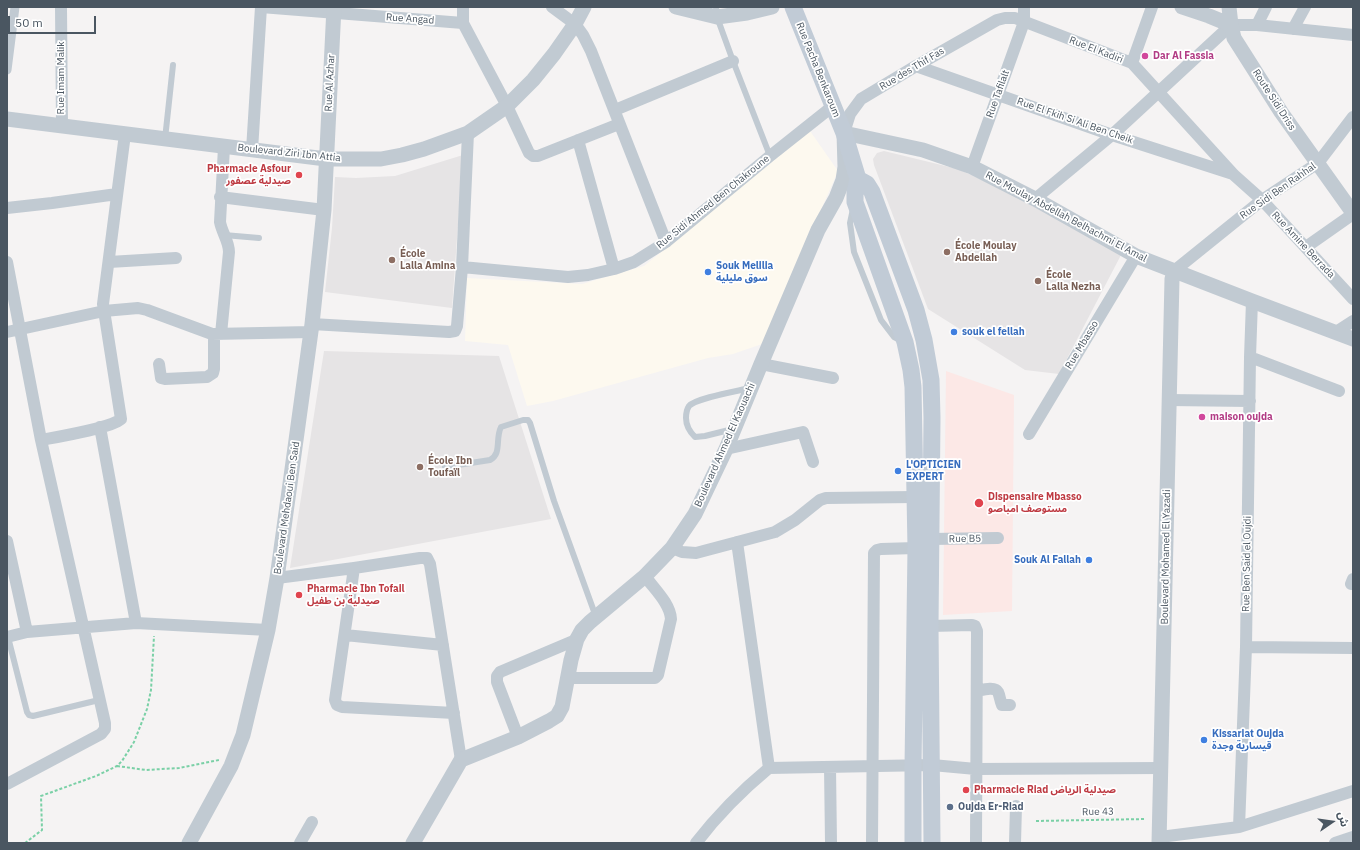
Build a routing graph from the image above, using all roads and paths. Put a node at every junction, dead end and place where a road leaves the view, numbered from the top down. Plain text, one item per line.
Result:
1 (15, 7) edge
2 (61, 7) edge
3 (261, 7) edge
4 (463, 7) edge
5 (552, 7) edge
6 (584, 7) edge
7 (677, 7) edge
8 (772, 7) edge
9 (793, 7) edge
10 (1024, 7) edge
11 (1152, 7) edge
12 (1183, 7) edge
13 (1229, 7) edge
14 (1266, 7) edge
15 (1305, 7) edge
16 (333, 10) edge
17 (717, 12) edge
18 (997, 20) joint
19 (1024, 22) junction
20 (463, 23) junction
21 (575, 24) junction
22 (1256, 25) junction
23 (1231, 26) junction
24 (1293, 29) junction
25 (1353, 35) edge
26 (732, 61) junction
27 (1132, 63) junction
28 (173, 65) dead end
29 (916, 66) junction
30 (7, 70) edge
31 (1159, 92) junction
32 (998, 95) junction
33 (507, 106) junction
34 (833, 106) junction
35 (615, 110) junction
36 (1353, 117) edge
37 (7, 119) edge
38 (619, 124) junction
39 (62, 126) junction
40 (468, 133) junction
41 (844, 133) junction
42 (125, 134) junction
43 (1112, 134) junction
44 (165, 139) junction
45 (578, 140) junction
46 (224, 147) junction
47 (252, 150) junction
48 (770, 156) junction
49 (326, 159) junction
50 (1318, 163) junction
51 (972, 166) junction
52 (1234, 175) junction
53 (858, 179) junction
54 (117, 194) junction
55 (220, 197) junction
56 (1035, 199) junction
57 (1262, 200) junction
58 (7, 208) edge
59 (324, 210) junction
60 (1353, 213) edge
61 (224, 235) junction
62 (258, 238) dead end
63 (666, 242) junction
64 (1306, 247) junction
65 (1136, 256) junction
66 (176, 258) dead end
67 (7, 262) edge
68 (109, 262) junction
69 (462, 267) junction
70 (614, 269) junction
71 (1174, 271) junction
72 (10, 296) edge
73 (1353, 299) edge
74 (1252, 301) junction
75 (104, 311) junction
76 (1353, 321) edge
77 (20, 328) junction
78 (311, 328) junction
79 (7, 332) edge
80 (1336, 332) junction
81 (218, 334) junction
82 (1353, 339) edge
83 (1250, 357) junction
84 (159, 364) dead end
85 (761, 364) junction
86 (833, 378) dead end
87 (751, 388) junction
88 (1339, 391) dead end
89 (1169, 400) junction
90 (1250, 401) junction
91 (100, 427) junction
92 (734, 429) junction
93 (1029, 434) dead end
94 (42, 440) junction
95 (726, 449) junction
96 (813, 462) dead end
97 (445, 467) dead end
98 (915, 497) junction
99 (998, 538) dead end
100 (931, 539) junction
101 (7, 541) edge
102 (737, 542) junction
103 (672, 548) junction
104 (916, 548) junction
105 (354, 568) junction
106 (645, 576) junction
107 (277, 578) junction
108 (596, 617) junction
109 (136, 623) junction
110 (930, 626) junction
111 (83, 627) junction
112 (268, 630) junction
113 (27, 632) junction
114 (345, 635) junction
115 (8, 637) edge
116 (578, 639) junction
117 (443, 645) junction
118 (1246, 647) junction
119 (1353, 648) edge
120 (568, 678) junction
121 (976, 691) junction
122 (100, 700) junction
123 (1010, 705) dead end
124 (454, 713) junction
125 (518, 737) junction
126 (237, 750) junction
127 (461, 760) junction
128 (932, 765) junction
129 (117, 766) dead end
130 (913, 766) junction
131 (830, 767) junction
132 (872, 767) junction
133 (769, 768) junction
134 (1161, 768) junction
135 (976, 769) junction
136 (7, 784) edge
137 (1353, 791) edge
138 (1016, 806) dead end
139 (1160, 819) junction
140 (1036, 821) dead end
141 (312, 822) dead end
142 (1239, 827) junction
143 (1353, 837) edge
144 (1160, 840) edge
145 (189, 843) edge
146 (300, 843) edge
147 (413, 843) edge
148 (696, 843) edge
149 (831, 843) edge
150 (872, 843) edge
151 (913, 843) edge
152 (932, 843) edge
153 (976, 843) edge
154 (1015, 843) edge
155 (1335, 843) edge

1 - 30 street
2 - 39 street, Rue Imam Malik
3 - 16 street, Rue Angad
3 - 47 street
4 - 20 street
5 - 21 street
6 - 21 street, Boulevard Ziri Ibn Attia
7 - 17 street
8 - 17 street
9 - 34 main road, Rue Pacha Benkaroum
10 - 19 street, Rue Tafilalt
11 - 27 street
12 - 23 street
13 - 23 street, Route Sidi Driss
14 - 22 street
15 - 24 street
16 - 20 street, Rue Angad
16 - 49 street, Rue Al Azhar
17 - 26 lane
18 - 19 street, Rue El Kadiri
18 - 29 street, Rue des Thif Fas
19 - 27 street, Rue El Kadiri
19 - 32 street, Rue Tafilalt
20 - 33 street
21 - 33 street, Boulevard Ziri Ibn Attia
21 - 35 street
22 - 23 street
22 - 24 street
23 - 31 street
23 - 50 street, Route Sidi Driss
24 - 25 street
26 - 35 street
26 - 48 lane
27 - 31 street, Rue El Kadiri
28 - 44 lane
29 - 32 street, Rue El Fkih Si Ali Ben Cheik
29 - 41 street, Rue des Thif Fas
31 - 43 street
31 - 52 street, Rue El Kadiri
32 - 43 street, Rue El Fkih Si Ali Ben Cheik
32 - 51 street, Rue Tafilalt
33 - 40 street, Boulevard Ziri Ibn Attia
33 - 45 street
34 - 41 main road, Rue Pacha Benkaroum
34 - 48 street, Rue Sidi Ahmed Ben Chakroune
35 - 38 street
36 - 50 street, Rue Sidi Ben Rahhal
37 - 39 street, Boulevard Ziri Ibn Attia
38 - 45 street
38 - 63 street
39 - 42 street, Boulevard Ziri Ibn Attia
40 - 49 street, Boulevard Ziri Ibn Attia
40 - 69 street
41 - 51 street, Rue Moulay Abdellah Belhachmi El Amal
41 - 53 main road, Rue Pacha Benkaroum
41 - 85 street, Boulevard Ahmed El Kaouachi
42 - 44 street, Boulevard Ziri Ibn Attia
42 - 54 street
43 - 52 street, Rue El Fkih Si Ali Ben Cheik
43 - 56 street
44 - 46 street, Boulevard Ziri Ibn Attia
45 - 70 street
46 - 47 street, Boulevard Ziri Ibn Attia
46 - 55 street
47 - 49 street, Boulevard Ziri Ibn Attia
48 - 63 street, Rue Sidi Ahmed Ben Chakroune
49 - 59 street, Boulevard Mehdaoui Ben Said
50 - 57 street, Rue Sidi Ben Rahhal
50 - 60 street, Route Sidi Driss
51 - 56 street, Rue Moulay Abdellah Belhachmi El Amal
52 - 57 street, Rue Amine Berrada
53 - 98 main road
53 - 100 main road
54 - 58 street
54 - 68 street
55 - 59 street
55 - 61 street
56 - 65 street, Rue Moulay Abdellah Belhachmi El Amal
57 - 64 street, Rue Amine Berrada
57 - 71 street, Rue Sidi Ben Rahhal
59 - 78 street, Boulevard Mehdaoui Ben Said
60 - 64 street
61 - 62 lane
61 - 81 street
63 - 70 street, Rue Sidi Ahmed Ben Chakroune
64 - 73 street, Rue Amine Berrada
65 - 71 street, Rue Moulay Abdellah Belhachmi El Amal
65 - 93 street, Rue Mbasso
66 - 68 street
67 - 72 street
68 - 75 street
69 - 70 street, Rue Sidi Ahmed Ben Chakroune
69 - 78 street
71 - 74 street, Rue Moulay Abdellah Belhachmi El Amal
71 - 89 street, Boulevard Mohamed El Yazadi
72 - 77 street
74 - 80 street, Rue Moulay Abdellah Belhachmi El Amal
74 - 83 street, Rue Ben Said el Oujdi
75 - 77 street
75 - 81 street
75 - 91 street
76 - 80 street
77 - 79 street
77 - 94 street
78 - 81 street
78 - 107 street, Boulevard Mehdaoui Ben Said
80 - 82 street, Rue Moulay Abdellah Belhachmi El Amal
81 - 84 street
83 - 88 street
83 - 90 street, Rue Ben Said el Oujdi
85 - 86 street
85 - 87 street, Boulevard Ahmed El Kaouachi
87 - 92 street, Boulevard Ahmed El Kaouachi
87 - 92 lane
89 - 90 street
89 - 134 street, Boulevard Mohamed El Yazadi
90 - 118 street, Rue Ben Said el Oujdi
91 - 94 street
91 - 109 street
92 - 95 street, Boulevard Ahmed El Kaouachi
94 - 111 street
95 - 96 street
95 - 103 street, Boulevard Ahmed El Kaouachi
97 - 108 lane
98 - 102 street
98 - 104 main road
99 - 100 street, Rue B5
100 - 110 main road
101 - 113 street
102 - 103 street
102 - 133 street
103 - 106 street, Boulevard Ahmed El Kaouachi
104 - 130 main road
104 - 132 street
105 - 107 street
105 - 114 street
105 - 117 street
106 - 108 street, Boulevard Ahmed El Kaouachi
106 - 120 street
107 - 112 street, Boulevard Mehdaoui Ben Said
108 - 116 street, Boulevard Ahmed El Kaouachi
109 - 111 street
109 - 112 street
110 - 121 street
110 - 128 main road
111 - 113 street
111 - 122 street
112 - 126 street, Boulevard Mehdaoui Ben Said
113 - 115 street
114 - 117 street
114 - 124 street
115 - 122 lane
116 - 120 street, Boulevard Ahmed El Kaouachi
116 - 125 street
117 - 124 street
118 - 119 street
118 - 142 street, Rue Ben Said el Oujdi
120 - 125 street, Boulevard Ahmed El Kaouachi
121 - 123 street
121 - 135 street
122 - 136 street
124 - 127 street
125 - 127 street, Boulevard Ahmed El Kaouachi
126 - 129 path
126 - 145 street, Boulevard Mehdaoui Ben Said
127 - 147 street
128 - 130 street
128 - 135 street
128 - 152 main road
130 - 132 street
130 - 151 main road
131 - 132 street
131 - 133 street
131 - 149 street
132 - 150 street
133 - 148 street
134 - 135 street
134 - 139 street, Boulevard Mohamed El Yazadi
135 - 153 street
137 - 142 street
138 - 154 street
139 - 140 path, Rue 43
139 - 144 street, Boulevard Mohamed El Yazadi
141 - 146 street
142 - 144 street
143 - 155 street

